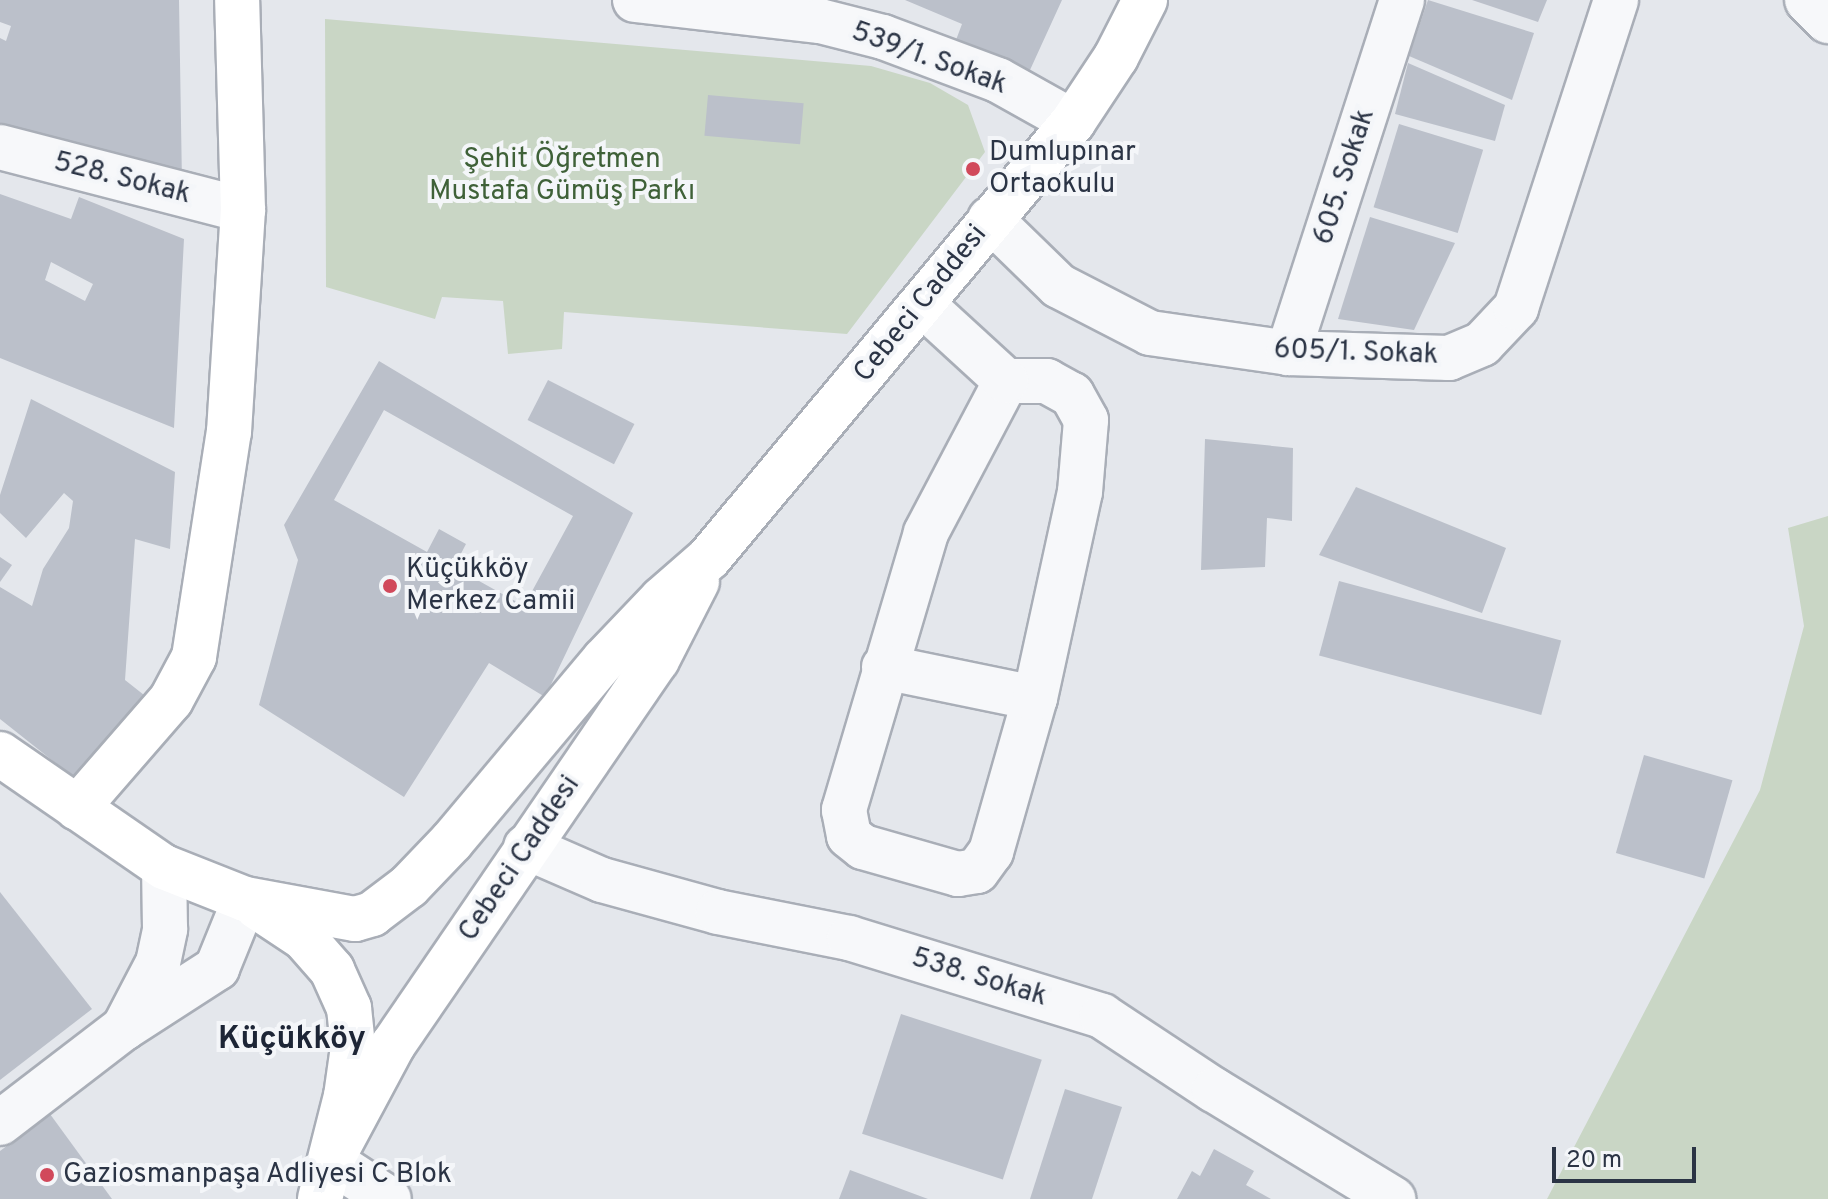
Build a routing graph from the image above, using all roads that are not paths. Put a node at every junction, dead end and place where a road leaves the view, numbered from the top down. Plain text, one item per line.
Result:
1 (237, 0) edge
2 (635, 0) edge
3 (1145, 0) edge
4 (1402, 0) edge
5 (1616, 0) edge
6 (1807, 0) edge
7 (1828, 21) edge
8 (1073, 122) junction
9 (0, 147) edge
10 (243, 210) junction
11 (990, 219) junction
12 (922, 304) junction
13 (1288, 353) junction
14 (1006, 381) junction
15 (709, 558) junction
16 (884, 667) junction
17 (1035, 698) junction
18 (0, 754) edge
19 (504, 780) junction
20 (77, 808) junction
21 (526, 847) junction
22 (164, 867) junction
23 (245, 899) junction
24 (124, 1028) junction
25 (0, 1123) edge
26 (326, 1180) edge
27 (389, 1199) edge
28 (1393, 1199) edge

1 - 10 main road
2 - 8 street, 539/1. Sokak
3 - 8 main road, Cebeci Caddesi
4 - 13 street, 605. Sokak
5 - 13 street, 605/1. Sokak
6 - 7 street
8 - 11 main road, Cebeci Caddesi
9 - 10 street, 528. Sokak
10 - 20 main road
11 - 12 main road, Cebeci Caddesi
11 - 13 street, 605/1. Sokak
12 - 14 street
12 - 15 main road, Cebeci Caddesi
14 - 16 street
14 - 17 street
15 - 19 main road, Cebeci Caddesi
15 - 21 main road, Cebeci Caddesi
16 - 17 street
16 - 17 street
18 - 20 main road
19 - 21 main road
19 - 23 main road, Cebeci Caddesi
20 - 22 main road
21 - 26 main road, Cebeci Caddesi
21 - 28 street, 538. Sokak
22 - 23 main road
22 - 24 street
23 - 24 street
23 - 26 main road
24 - 25 street
26 - 27 street

